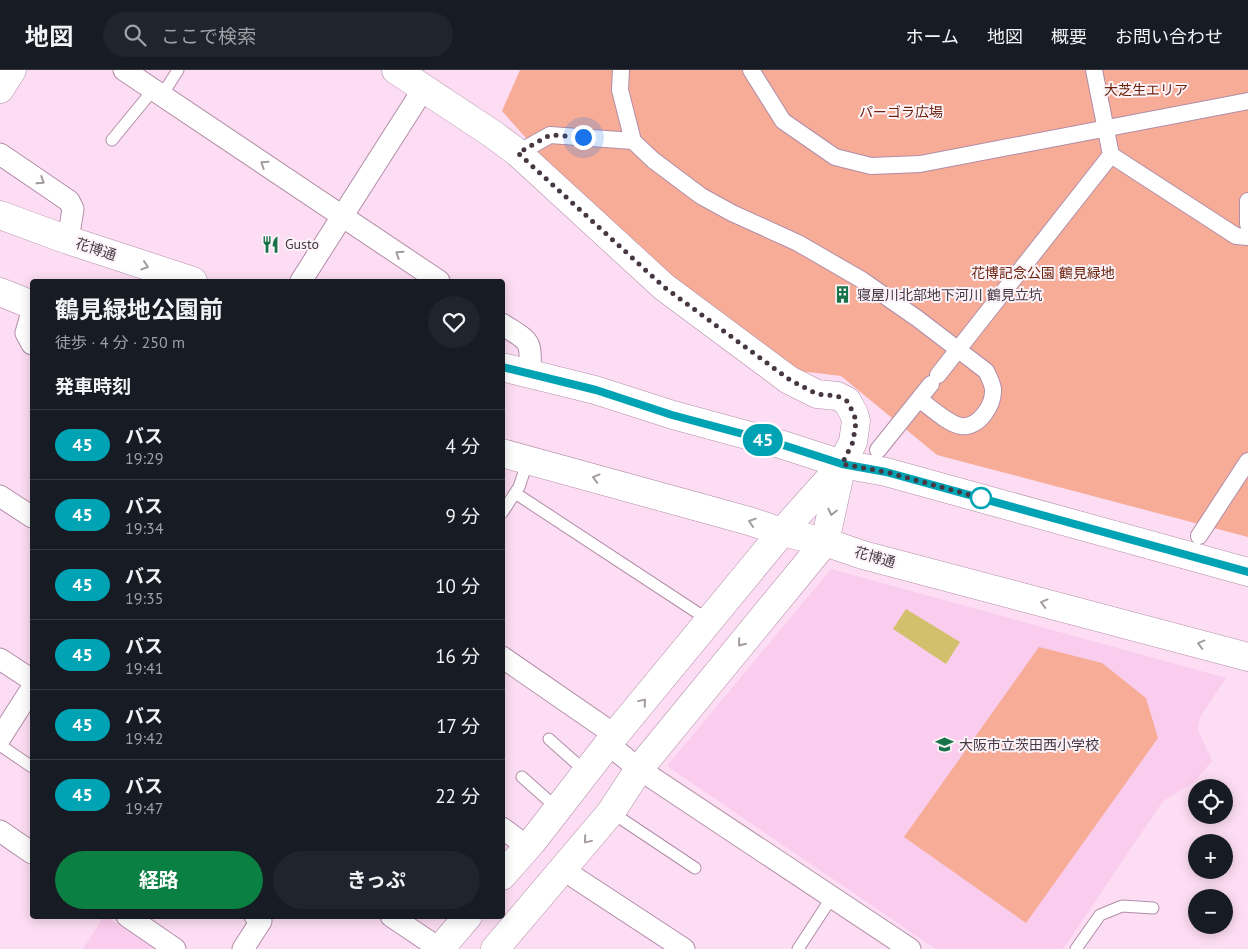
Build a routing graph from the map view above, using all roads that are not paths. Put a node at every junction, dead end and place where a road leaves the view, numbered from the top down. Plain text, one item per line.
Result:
1 (12, 70) edge
2 (124, 70) edge
3 (178, 70) edge
4 (396, 70) edge
5 (621, 70) edge
6 (751, 70) edge
7 (1094, 70) edge
8 (424, 88) junction
9 (0, 89) edge
10 (158, 92) junction
11 (1248, 101) edge
12 (1106, 129) junction
13 (112, 140) dead end
14 (633, 141) junction
15 (518, 153) junction
16 (0, 154) edge
17 (1111, 154) junction
18 (1248, 201) edge
19 (0, 215) edge
20 (343, 217) junction
21 (1248, 224) edge
22 (1248, 237) edge
23 (68, 240) junction
24 (187, 279) edge
25 (302, 279) edge
26 (436, 279) edge
27 (0, 292) edge
28 (30, 303) edge
29 (30, 319) edge
30 (505, 326) edge
31 (30, 340) edge
32 (958, 349) junction
33 (505, 368) edge
34 (530, 374) junction
35 (919, 399) junction
36 (878, 450) dead end
37 (515, 456) edge
38 (1248, 461) edge
39 (842, 464) junction
40 (515, 493) junction
41 (0, 496) edge
42 (505, 508) edge
43 (30, 516) edge
44 (782, 532) junction
45 (1199, 536) dead end
46 (825, 542) junction
47 (1248, 572) edge
48 (710, 621) junction
49 (1248, 657) edge
50 (0, 659) edge
51 (505, 659) edge
52 (30, 679) edge
53 (30, 691) edge
54 (0, 738) edge
55 (549, 739) dead end
56 (612, 740) junction
57 (0, 745) edge
58 (30, 766) edge
59 (639, 769) junction
60 (586, 772) junction
61 (522, 777) dead end
62 (558, 809) junction
63 (611, 812) junction
64 (505, 830) edge
65 (0, 831) edge
66 (528, 847) junction
67 (30, 852) edge
68 (695, 868) dead end
69 (562, 870) junction
70 (505, 873) edge
71 (832, 897) junction
72 (1153, 908) dead end
73 (131, 919) edge
74 (259, 919) edge
75 (395, 919) edge
76 (465, 919) edge
77 (907, 948) edge
78 (175, 949) edge
79 (243, 949) edge
80 (440, 949) edge
81 (495, 949) edge
82 (684, 949) edge
83 (798, 949) edge
84 (1076, 949) edge

1 - 9 street
2 - 10 street
3 - 10 lane
4 - 8 street
5 - 14 street
6 - 12 street
7 - 12 street
8 - 15 street
8 - 20 street
10 - 13 lane
20 -> 10 street
11 - 12 street
12 - 17 street
14 - 15 street
14 - 32 street
15 - 39 street
16 -> 23 street
17 - 22 street
17 - 32 street
18 - 21 street
19 - 23 street, 花博通
20 - 25 street
26 -> 20 street
23 -> 24 street, 花博通
27 - 28 street
29 - 31 street
30 - 34 street
32 - 35 street
32 - 35 street
33 - 34 street
34 - 39 street
35 - 36 street
37 - 40 lane
44 -> 37 street, 花博通
38 - 45 street
39 - 44 street
39 -> 46 street
39 - 47 street
40 - 42 lane
40 - 48 lane
41 - 43 street
44 - 46 street, 花博通
44 - 48 street
49 -> 46 street, 花博通
46 -> 59 street
56 -> 48 street
50 - 52 street
51 - 56 street
53 - 54 street
55 - 60 lane
56 - 59 street
56 - 60 street
57 - 58 lane
59 - 63 street
59 - 71 street
60 - 62 street
61 - 62 lane
62 - 66 street
63 - 68 lane
63 -> 69 street
64 - 66 street
65 - 67 street
66 - 70 street
69 - 81 street
69 - 82 street
71 - 77 street
71 - 83 lane
72 - 84 lane
73 - 78 street
74 - 79 street
75 - 80 street
76 - 80 street

